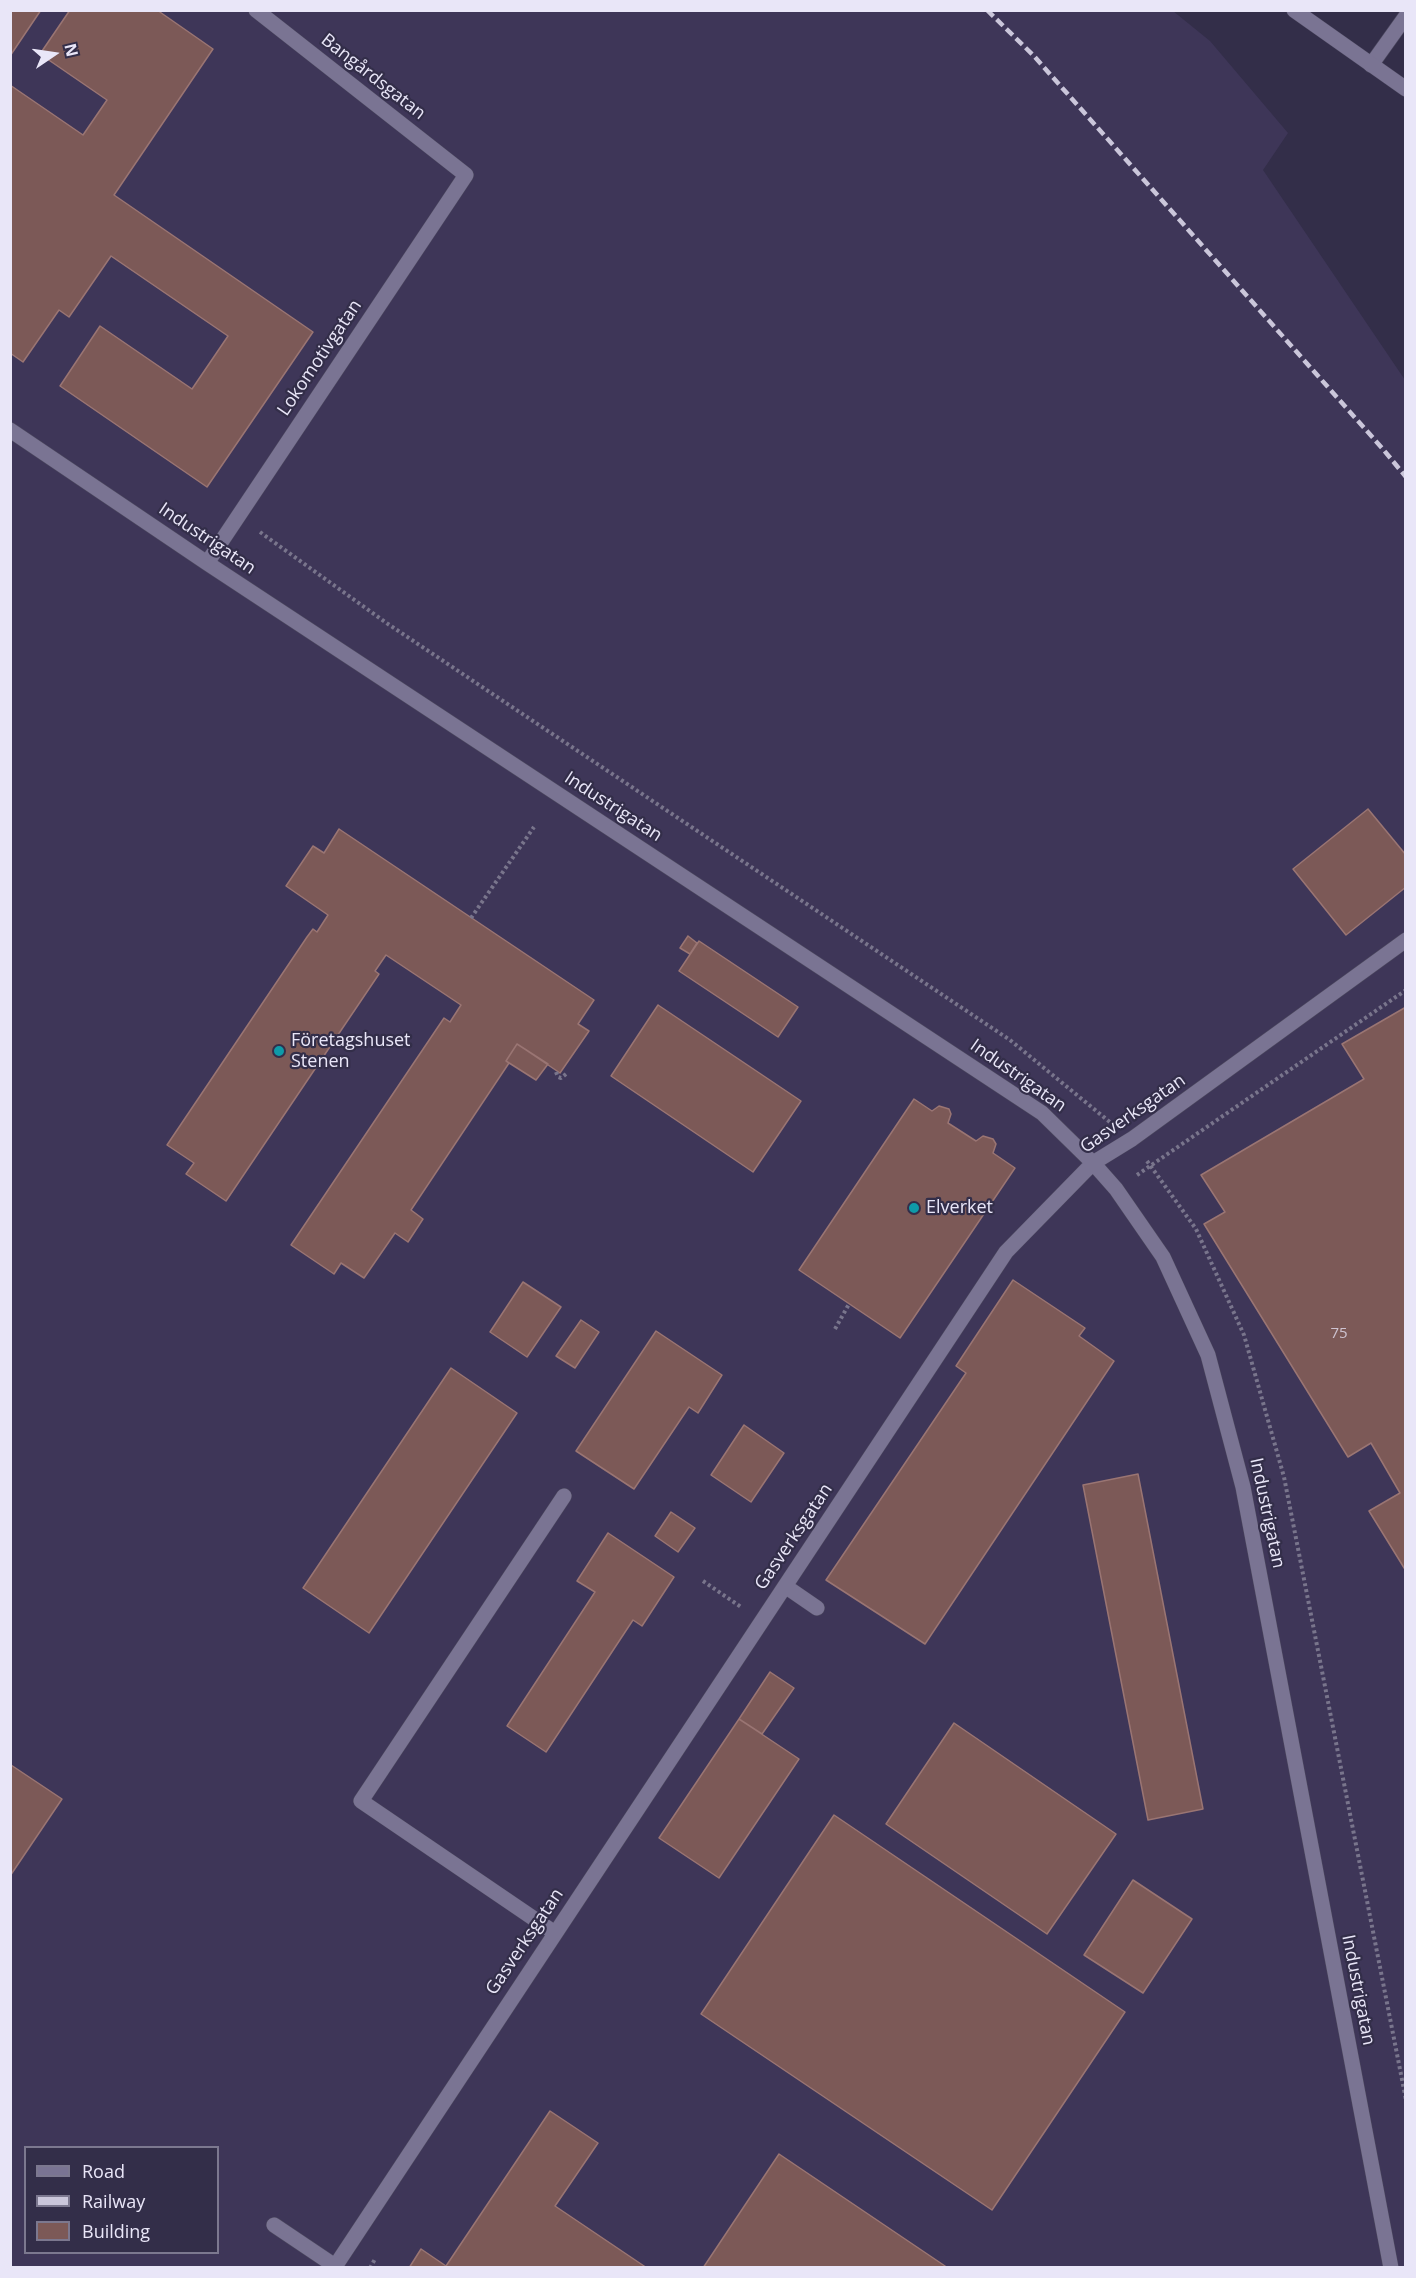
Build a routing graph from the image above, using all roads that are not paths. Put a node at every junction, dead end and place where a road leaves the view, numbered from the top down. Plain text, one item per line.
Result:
1 (256, 10) edge
2 (1294, 10) edge
3 (1406, 16) edge
4 (1371, 65) junction
5 (1406, 89) edge
6 (466, 175) joint
7 (10, 430) edge
8 (207, 563) junction
9 (1406, 940) edge
10 (1093, 1162) junction
11 (564, 1496) dead end
12 (785, 1586) junction
13 (817, 1608) dead end
14 (555, 1933) junction
15 (274, 2225) dead end
16 (334, 2267) edge
17 (1391, 2268) edge

1 - 6 street, Bangårdsgatan
2 - 4 street
3 - 4 street
4 - 5 street
6 - 8 street, Lokomotivgatan
7 - 8 street, Industrigatan
8 - 10 street, Industrigatan
9 - 10 street, Gasverksgatan
10 - 12 street, Gasverksgatan
10 - 17 street, Industrigatan
11 - 14 street
12 - 13 street
12 - 14 street, Gasverksgatan
14 - 16 street, Gasverksgatan
15 - 16 street

